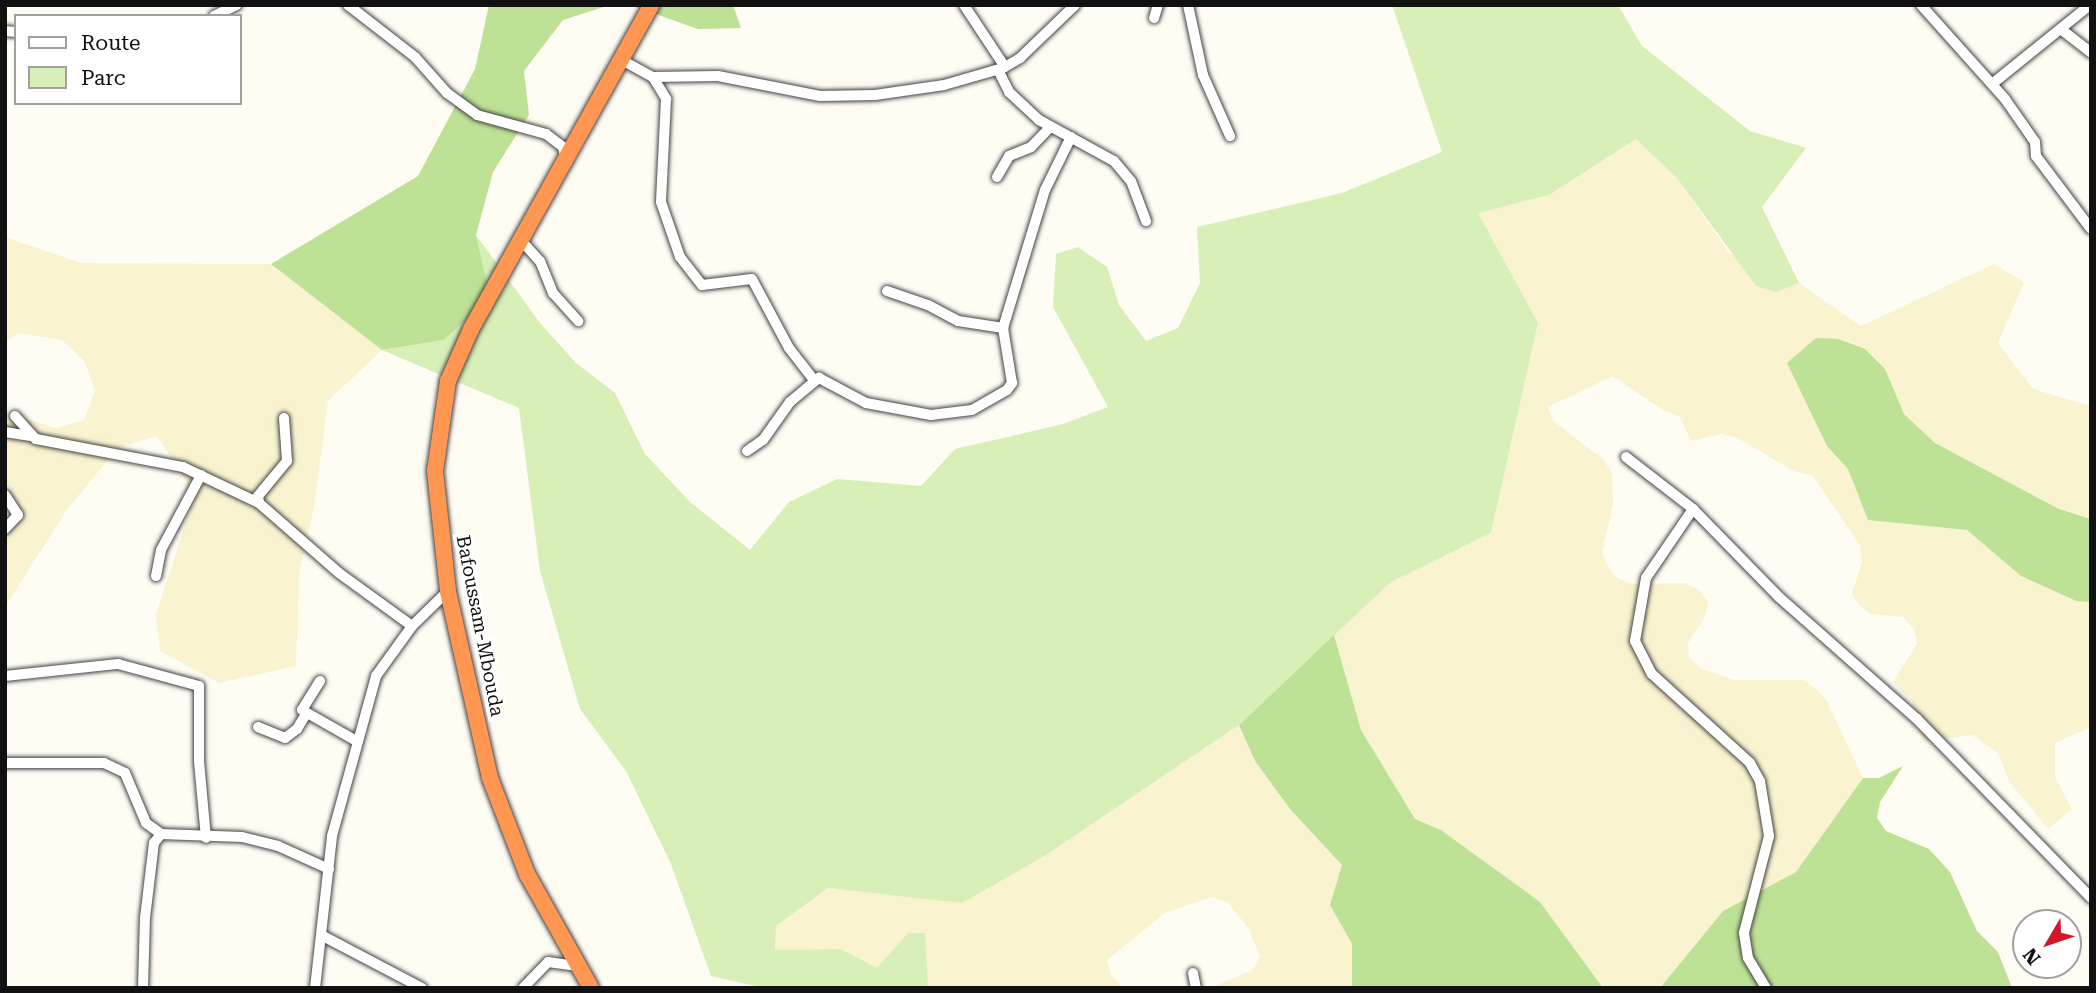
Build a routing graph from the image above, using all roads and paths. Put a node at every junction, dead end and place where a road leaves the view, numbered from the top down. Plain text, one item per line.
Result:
1 (237, 5) edge
2 (348, 5) edge
3 (650, 5) edge
4 (964, 5) edge
5 (1075, 5) edge
6 (1158, 5) edge
7 (1188, 5) edge
8 (1921, 5) edge
9 (2090, 5) edge
10 (218, 14) edge
11 (1154, 18) dead end
12 (2062, 30) junction
13 (2091, 53) edge
14 (620, 59) junction
15 (1001, 68) junction
16 (653, 77) junction
17 (1992, 84) junction
18 (1050, 127) junction
19 (1230, 136) dead end
20 (1071, 137) junction
21 (566, 160) junction
22 (997, 177) dead end
23 (1146, 221) dead end
24 (2091, 229) edge
25 (519, 238) junction
26 (887, 291) dead end
27 (578, 321) dead end
28 (1003, 328) junction
29 (814, 380) junction
30 (15, 416) dead end
31 (284, 418) dead end
32 (5, 432) edge
33 (31, 436) junction
34 (747, 452) dead end
35 (1626, 457) dead end
36 (201, 475) junction
37 (5, 495) edge
38 (259, 503) junction
39 (1693, 509) junction
40 (5, 529) edge
41 (156, 576) dead end
42 (448, 591) junction
43 (412, 626) junction
44 (5, 676) edge
45 (320, 681) dead end
46 (306, 714) junction
47 (258, 727) dead end
48 (358, 742) junction
49 (5, 763) edge
50 (161, 834) junction
51 (206, 838) junction
52 (329, 869) junction
53 (2091, 898) edge
54 (323, 936) junction
55 (576, 966) junction
56 (1193, 973) dead end
57 (143, 988) edge
58 (315, 988) edge
59 (422, 988) edge
60 (523, 988) edge
61 (591, 988) edge
62 (1196, 988) edge
63 (1766, 988) edge

1 - 10 street
2 - 21 street
3 - 14 highway, Bafoussam-Mbouda
4 - 15 street
5 - 15 street
6 - 11 street
7 - 19 street
8 - 17 street
9 - 12 street
12 - 13 street
12 - 17 street
14 - 16 street
14 - 21 highway, Bafoussam-Mbouda
15 - 16 street
15 - 18 street
16 - 29 street
17 - 24 street
18 - 20 street
18 - 22 street
20 - 23 street
20 - 28 street
21 - 25 highway, Bafoussam-Mbouda
25 - 27 street
25 - 42 highway, Bafoussam-Mbouda
26 - 28 street
28 - 29 street
29 - 34 street
30 - 33 street
31 - 38 street
32 - 33 street
33 - 36 street
35 - 39 street
36 - 38 street
36 - 41 street
37 - 40 street
38 - 43 street
39 - 53 street
39 - 63 street
42 - 43 street
42 - 55 highway, Bafoussam-Mbouda
43 - 48 street
44 - 51 street
45 - 46 street
46 - 47 street
46 - 48 street
48 - 52 street
49 - 50 street
50 - 51 street
50 - 57 street
51 - 52 street
52 - 54 street
54 - 58 street
54 - 59 street
55 - 60 street
55 - 61 highway, Bafoussam-Mbouda
56 - 62 street

